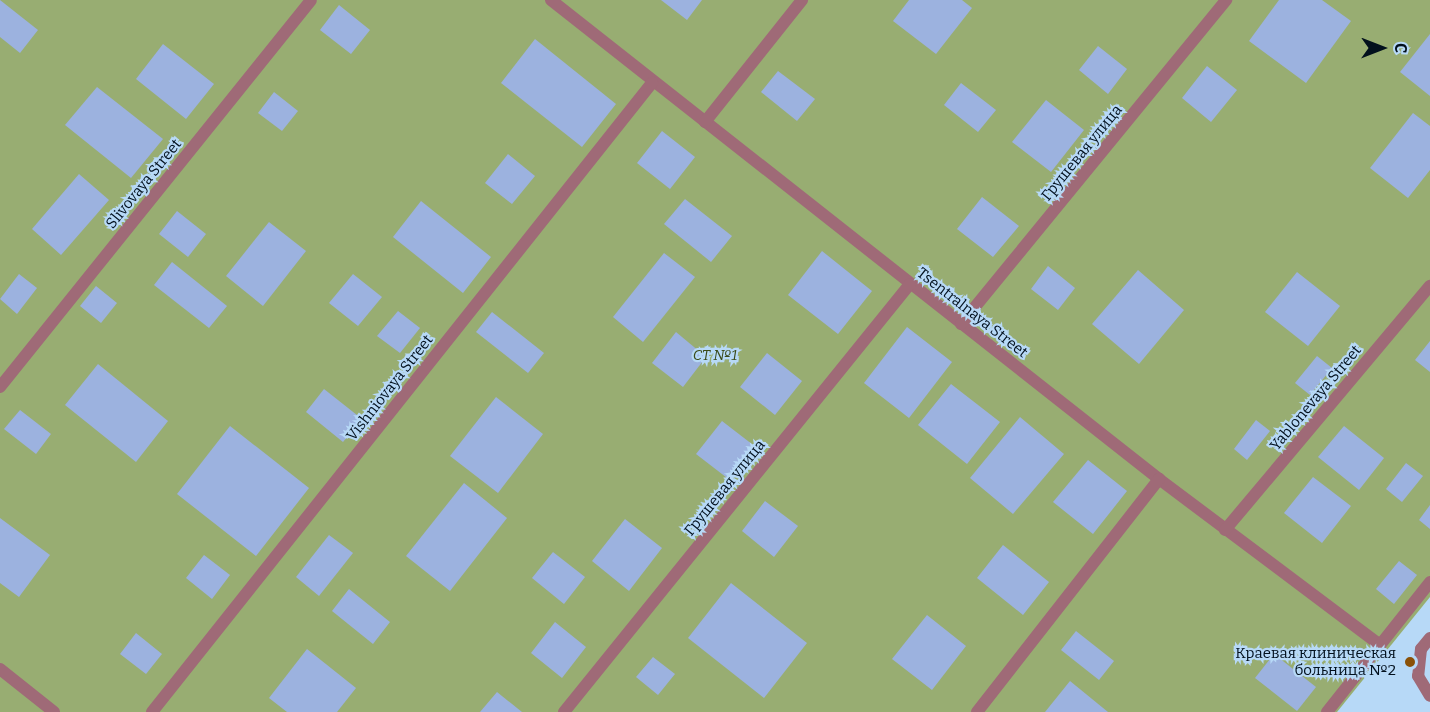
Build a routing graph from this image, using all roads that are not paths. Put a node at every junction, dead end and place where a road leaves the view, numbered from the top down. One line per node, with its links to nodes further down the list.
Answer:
1 (311, 0): 10 (street, Slivovaya Street)
2 (551, 0): 5 (street, Tsentralnaya Street)
3 (802, 0): 6 (street)
4 (1226, 0): 9 (street, Грушевая улица)
5 (652, 83): 6 (street, Tsentralnaya Street); 19 (street, Vishniovaya Street)
6 (705, 122): 7 (street, Tsentralnaya Street)
7 (910, 284): 9 (street, Tsentralnaya Street); 20 (street, Грушевая улица)
8 (1430, 286): 12 (street, Yablonevaya Street)
9 (961, 324): 11 (street, Tsentralnaya Street)
10 (0, 387)
11 (1159, 479): 12 (street, Tsentralnaya Street); 21 (street)
12 (1225, 530): 15 (street, Tsentralnaya Street)
13 (1430, 582): 15 (street)
14 (1430, 638): 17 (street)
15 (1379, 644): 22 (street)
16 (0, 669): 18 (street)
17 (1430, 696)
18 (54, 712)
19 (152, 712)
20 (564, 712)
21 (977, 712)
22 (1327, 712)

